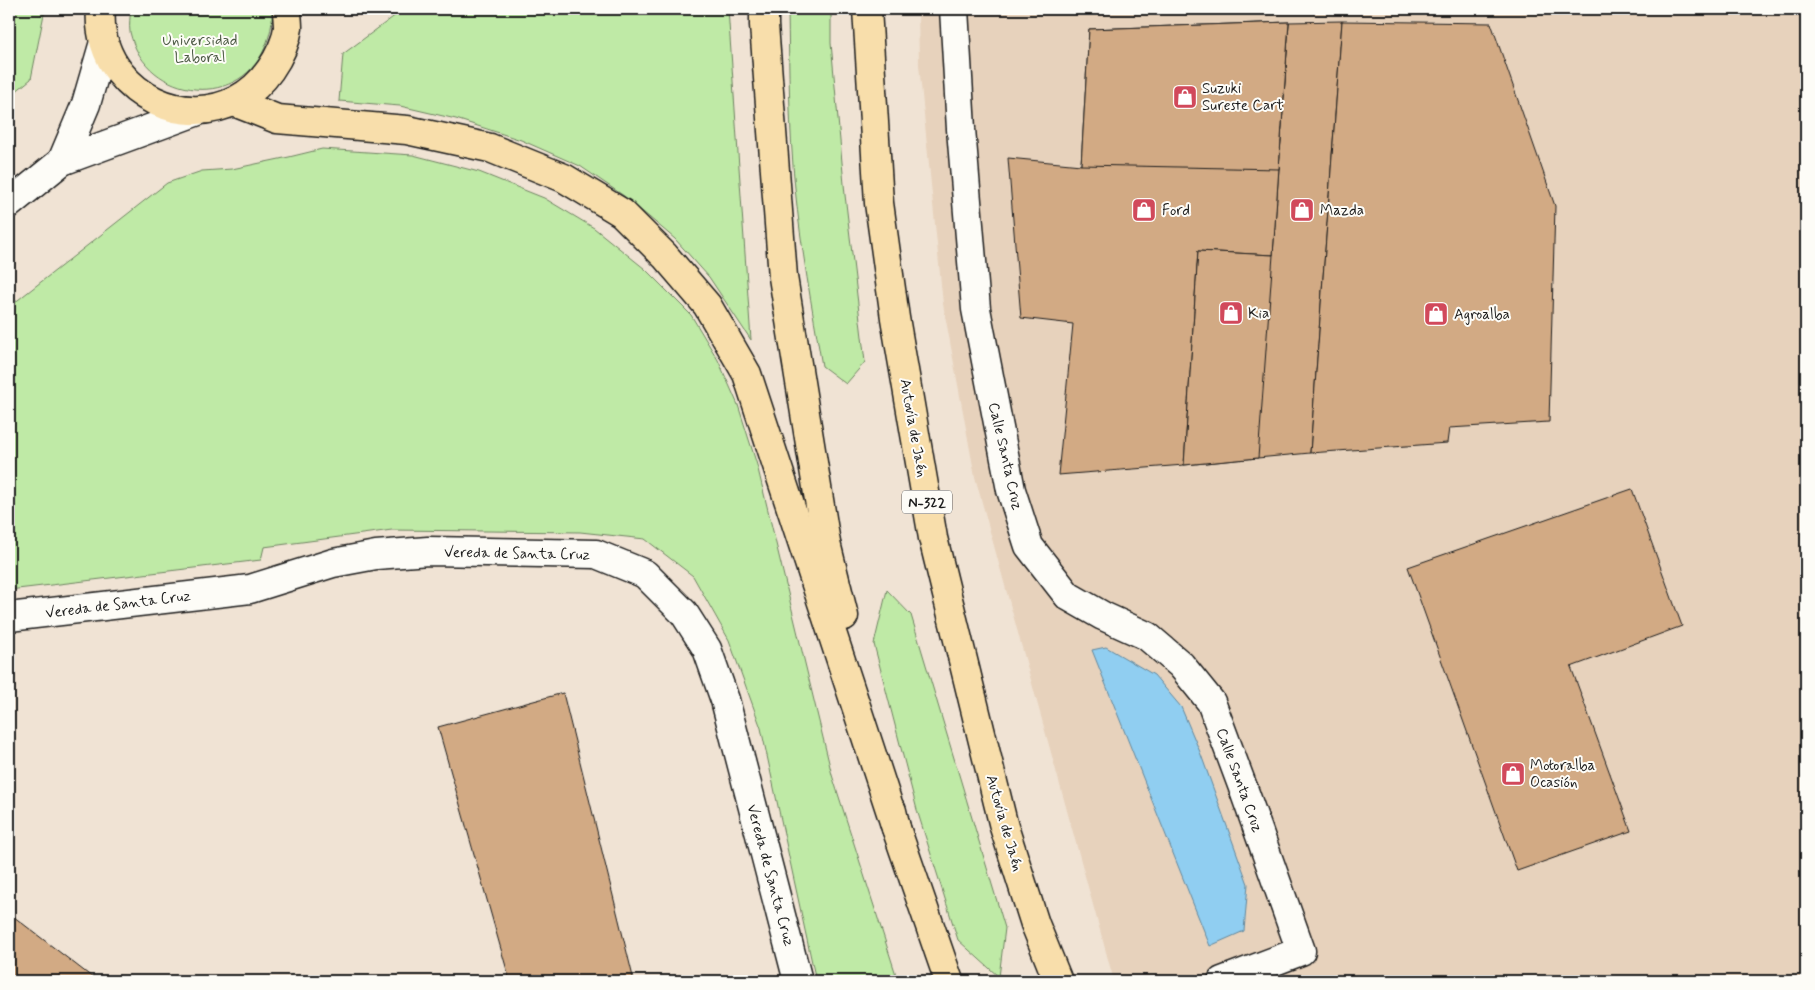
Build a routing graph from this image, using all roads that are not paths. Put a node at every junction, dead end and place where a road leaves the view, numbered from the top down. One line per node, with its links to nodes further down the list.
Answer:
1 (101, 9): 6 (main road)
2 (287, 9): 7 (main road)
3 (764, 9): 12 (main road)
4 (867, 9): 15 (main road, Autovía de Jaén / N-322)
5 (954, 9): 16 (street, Calle Santa Cruz)
6 (104, 42): 8 (main road); 9 (street)
7 (234, 102): 8 (main road); 12 (main road)
8 (198, 111): 9 (street)
9 (62, 161): 10 (street)
10 (9, 204)
11 (9, 617): 13 (street, Vereda de Santa Cruz)
12 (896, 828): 14 (main road)
13 (798, 981)
14 (950, 981)
15 (1058, 981)
16 (1222, 981)

